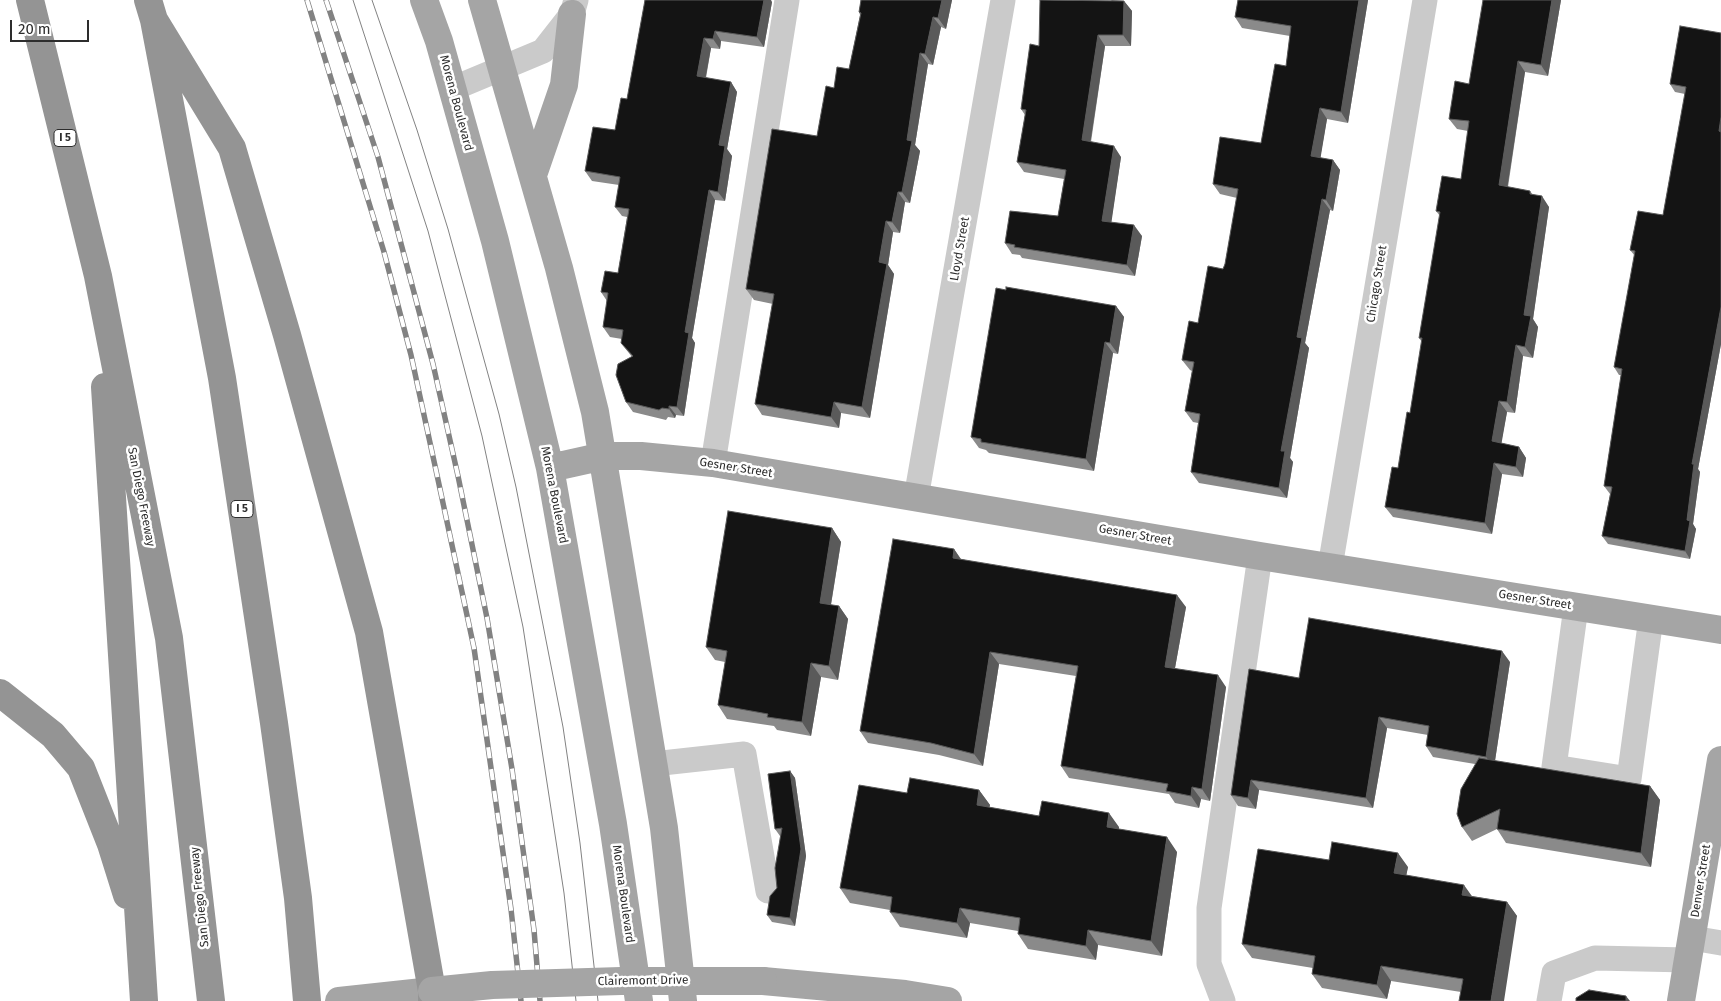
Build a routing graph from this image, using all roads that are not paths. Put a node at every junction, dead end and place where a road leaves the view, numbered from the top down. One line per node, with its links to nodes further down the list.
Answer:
1 (30, 0): 12 (highway, San Diego Freeway / I 5)
2 (424, 0): 10 (main road, Morena Boulevard)
3 (482, 0): 9 (main road)
4 (787, 0): 14 (street)
5 (1003, 0): 16 (street, Lloyd Street)
6 (1425, 0): 18 (street, Chicago Street)
7 (574, 7): 9 (street); 11 (main road)
8 (151, 10): 29 (highway); 32 (highway, I 5)
9 (501, 70): 10 (street); 11 (main road)
10 (452, 89): 15 (main road, Morena Boulevard)
11 (533, 175): 13 (main road)
12 (98, 276): 26 (highway); 31 (highway, San Diego Freeway / I 5)
13 (604, 456): 14 (main road, Gesner Street); 15 (main road, Gesner Street); 24 (main road)
14 (713, 463): 16 (main road, Gesner Street)
15 (550, 468): 34 (main road, Morena Boulevard)
16 (916, 498): 17 (main road, Gesner Street)
17 (1260, 556): 18 (main road, Gesner Street); 37 (street)
18 (1330, 567): 19 (main road, Gesner Street)
19 (1576, 607): 20 (main road, Gesner Street); 20 (street)
20 (1651, 618): 21 (main road, Gesner Street)
21 (1721, 630)
22 (0, 693): 26 (highway)
23 (1721, 760): 28 (main road, Denver Street)
24 (653, 764): 25 (street); 35 (main road)
25 (768, 891)
26 (139, 932): 30 (highway)
27 (1721, 943): 28 (street)
28 (1690, 949): 38 (street); 39 (main road, Denver Street)
29 (432, 996): 33 (main road, Clairemont Drive); 36 (main road, Clairemont Drive, bridge)
30 (144, 1001)
31 (211, 1001)
32 (307, 1001)
33 (339, 1001)
34 (639, 1001)
35 (682, 1001)
36 (948, 1001)
37 (1223, 1001)
38 (1549, 1001)
39 (1681, 1001)

